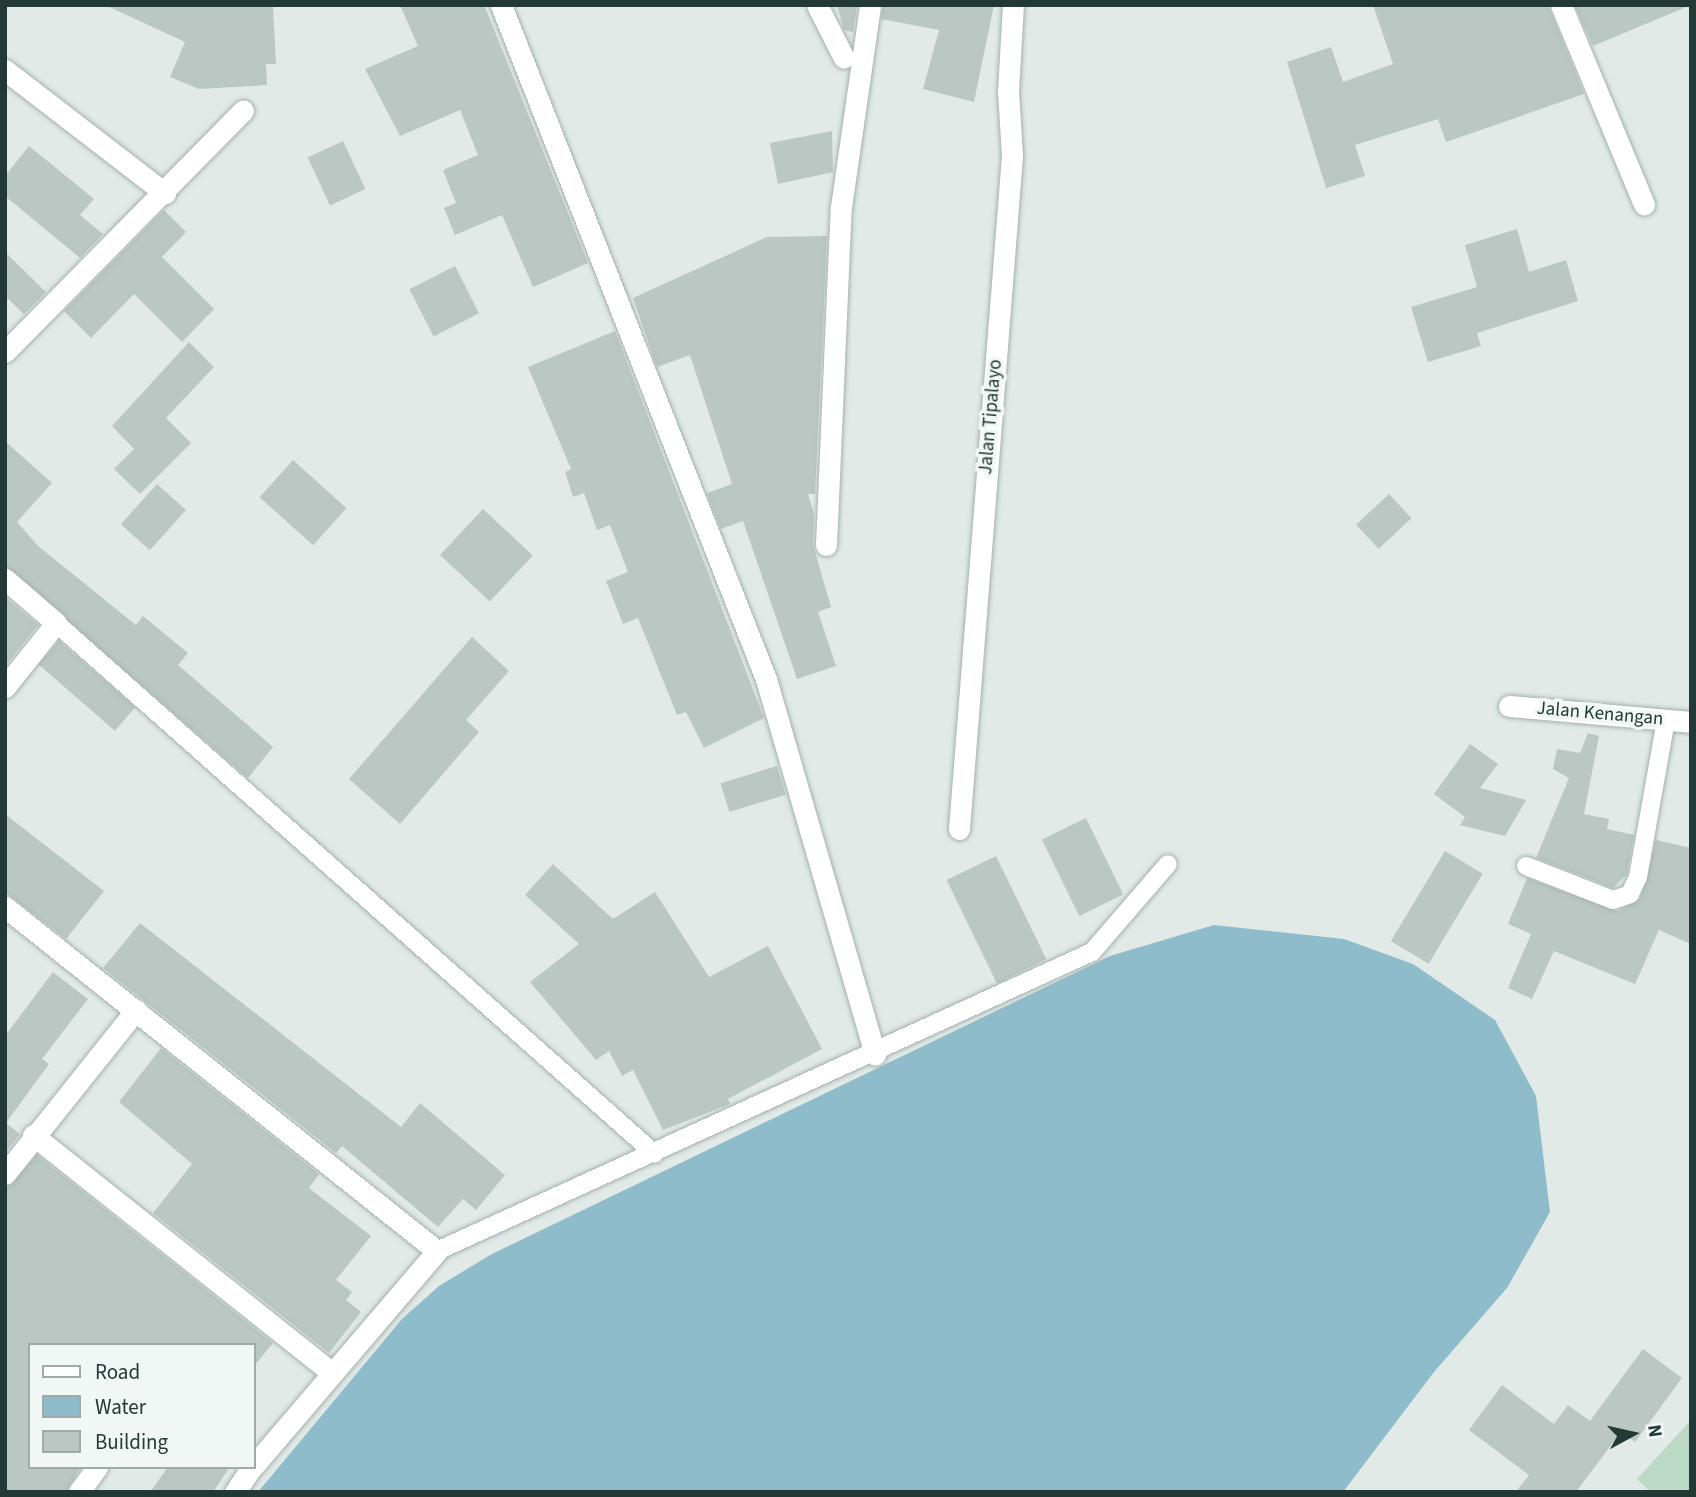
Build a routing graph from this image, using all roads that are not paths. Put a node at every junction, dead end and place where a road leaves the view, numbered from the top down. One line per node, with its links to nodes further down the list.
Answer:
1 (501, 5): 24 (street)
2 (817, 5): 6 (street)
3 (870, 5): 12 (street)
4 (1013, 5): 19 (street, Jalan Tipalayo)
5 (1561, 5): 10 (street)
6 (844, 58)
7 (5, 70): 9 (street)
8 (243, 111): 9 (street)
9 (165, 193): 11 (street)
10 (1644, 204)
11 (5, 352)
12 (826, 545)
13 (5, 579): 14 (street)
14 (56, 623): 15 (street); 26 (lane)
15 (5, 687)
16 (1509, 706): 17 (street, Jalan Kenangan)
17 (1666, 720): 18 (street, Jalan Kenangan); 21 (lane)
18 (1691, 722)
19 (959, 829)
20 (1168, 864): 24 (lane)
21 (1526, 866)
22 (5, 907): 23 (street)
23 (136, 1010): 25 (street); 28 (street)
24 (875, 1055): 26 (lane)
25 (33, 1135): 27 (street); 29 (street)
26 (655, 1154): 28 (lane)
27 (5, 1174)
28 (437, 1251): 29 (street)
29 (330, 1371): 30 (street)
30 (256, 1462)
31 (96, 1469): 33 (street)
32 (251, 1469): 34 (street)
33 (79, 1492)
34 (235, 1492)

